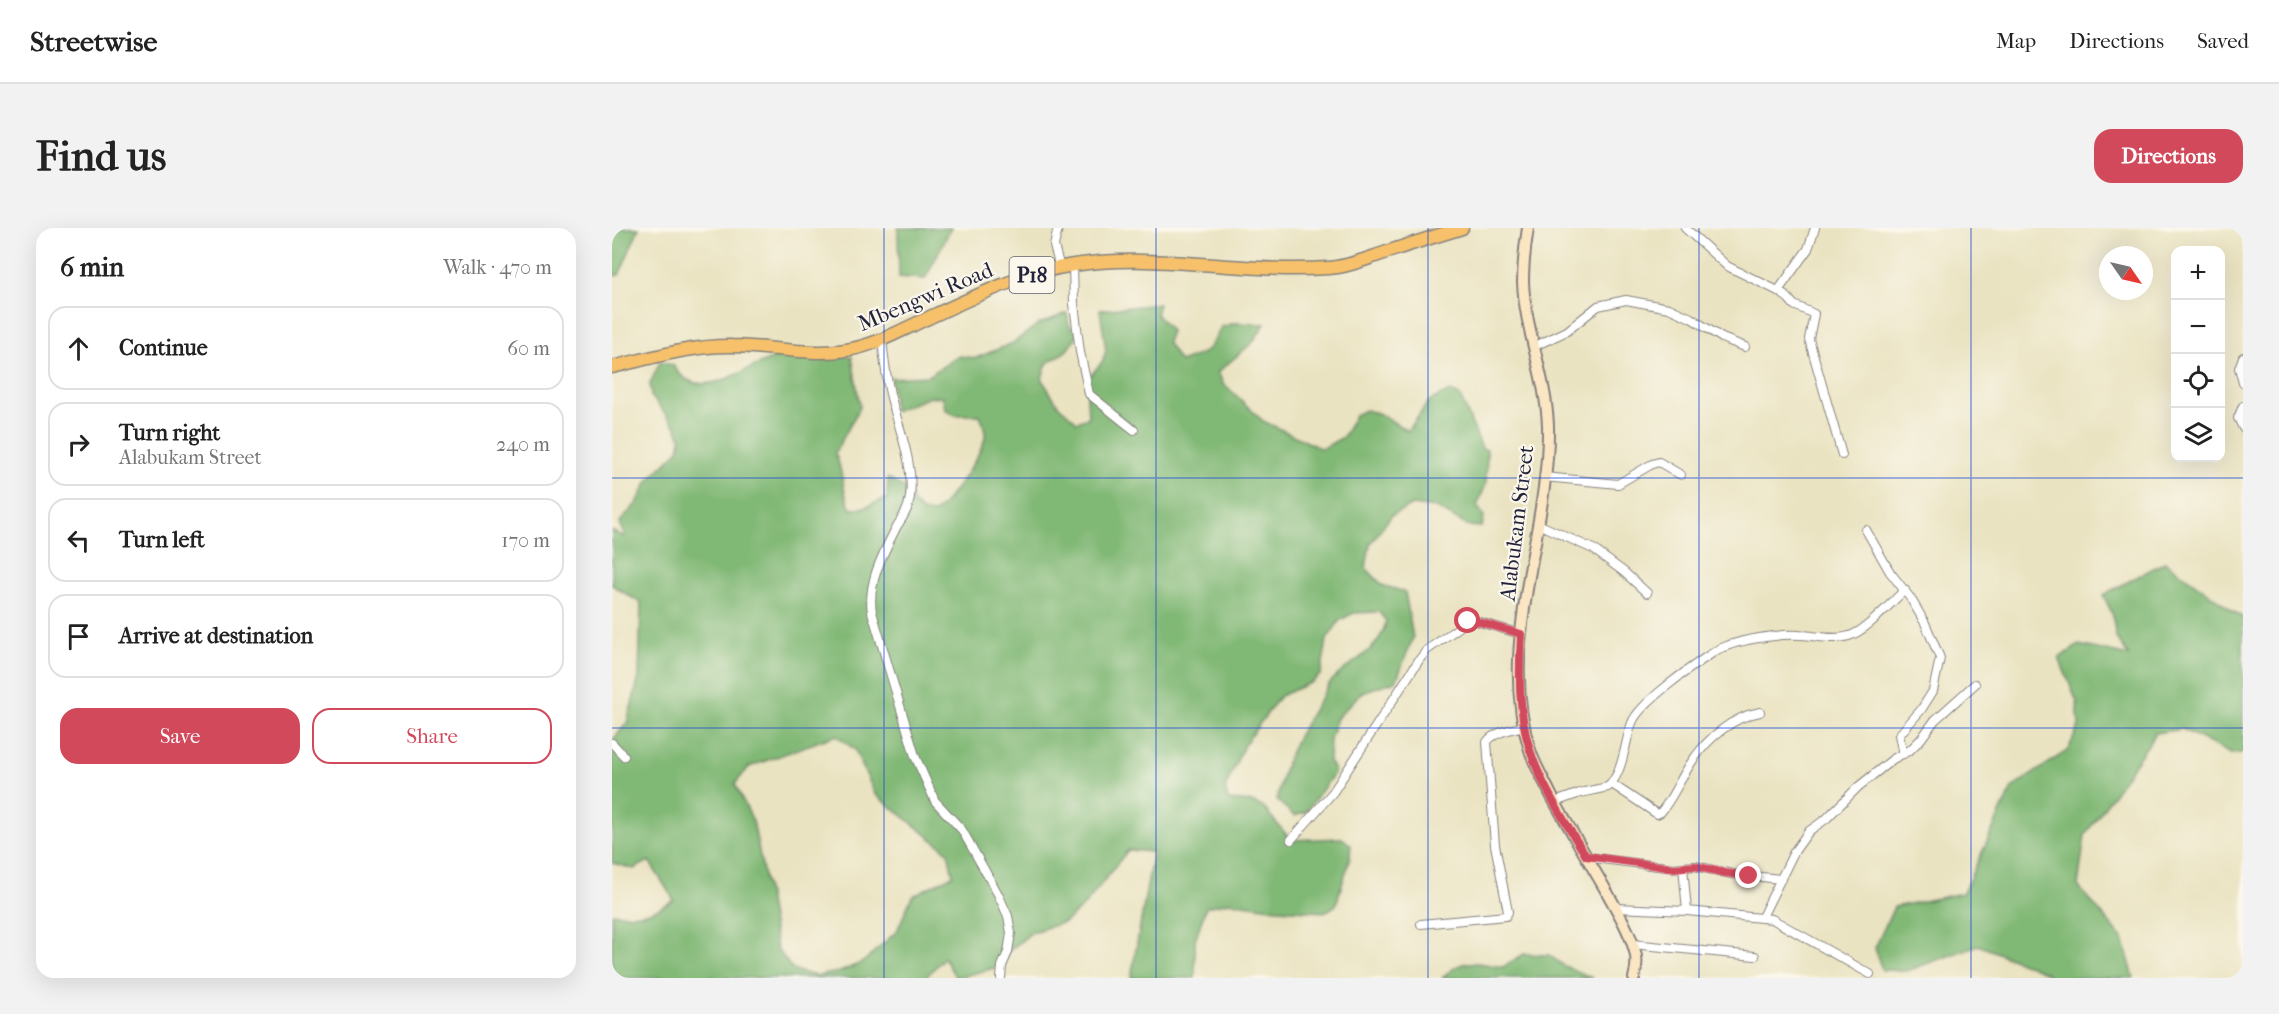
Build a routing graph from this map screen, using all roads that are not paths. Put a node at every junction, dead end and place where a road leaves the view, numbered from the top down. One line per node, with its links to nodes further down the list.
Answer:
1 (1058, 228): 7 (street)
2 (1462, 228): 6 (main road, Mbengwi Road / P18)
3 (1528, 228): 10 (street, Alabukam Street)
4 (1685, 228): 8 (street)
5 (1815, 228): 8 (street)
6 (1072, 265): 7 (main road, Mbengwi Road / P18); 17 (street)
7 (1060, 268): 9 (main road, Mbengwi Road / P18)
8 (1778, 291): 18 (street)
9 (882, 340): 13 (main road, Mbengwi Road / P18); 45 (street)
10 (1534, 346): 11 (street); 20 (street, Alabukam Street)
11 (1745, 347)
12 (2243, 357): 14 (street)
13 (612, 367)
14 (2243, 382)
15 (2243, 406): 16 (street)
16 (2243, 428)
17 (1134, 430)
18 (1842, 455)
19 (1681, 475): 20 (street)
20 (1544, 477): 21 (street, Alabukam Street)
21 (1538, 524): 24 (street); 25 (street, Alabukam Street)
22 (1866, 530): 23 (street)
23 (1905, 590): 30 (street); 32 (street)
24 (1647, 593)
25 (1521, 634): 28 (street, Alabukam Street); 34 (street)
26 (1975, 684): 30 (street)
27 (1760, 712): 32 (street)
28 (1524, 726): 33 (street, Alabukam Street); 41 (street)
29 (612, 743): 31 (street)
30 (1903, 754): 37 (street)
31 (624, 756)
32 (1612, 784): 33 (street)
33 (1555, 802): 35 (street, Alabukam Street)
34 (1291, 840)
35 (1586, 856): 36 (street); 38 (street, Alabukam Street)
36 (1683, 867): 37 (street); 39 (street)
37 (1781, 879): 40 (street)
38 (1616, 908): 39 (street); 42 (street, Alabukam Street)
39 (1687, 911): 40 (street)
40 (1762, 917): 44 (street)
41 (1421, 924)
42 (1632, 944): 43 (street); 46 (street, Alabukam Street)
43 (1755, 956)
44 (1870, 974)
45 (1001, 978)
46 (1634, 978)

